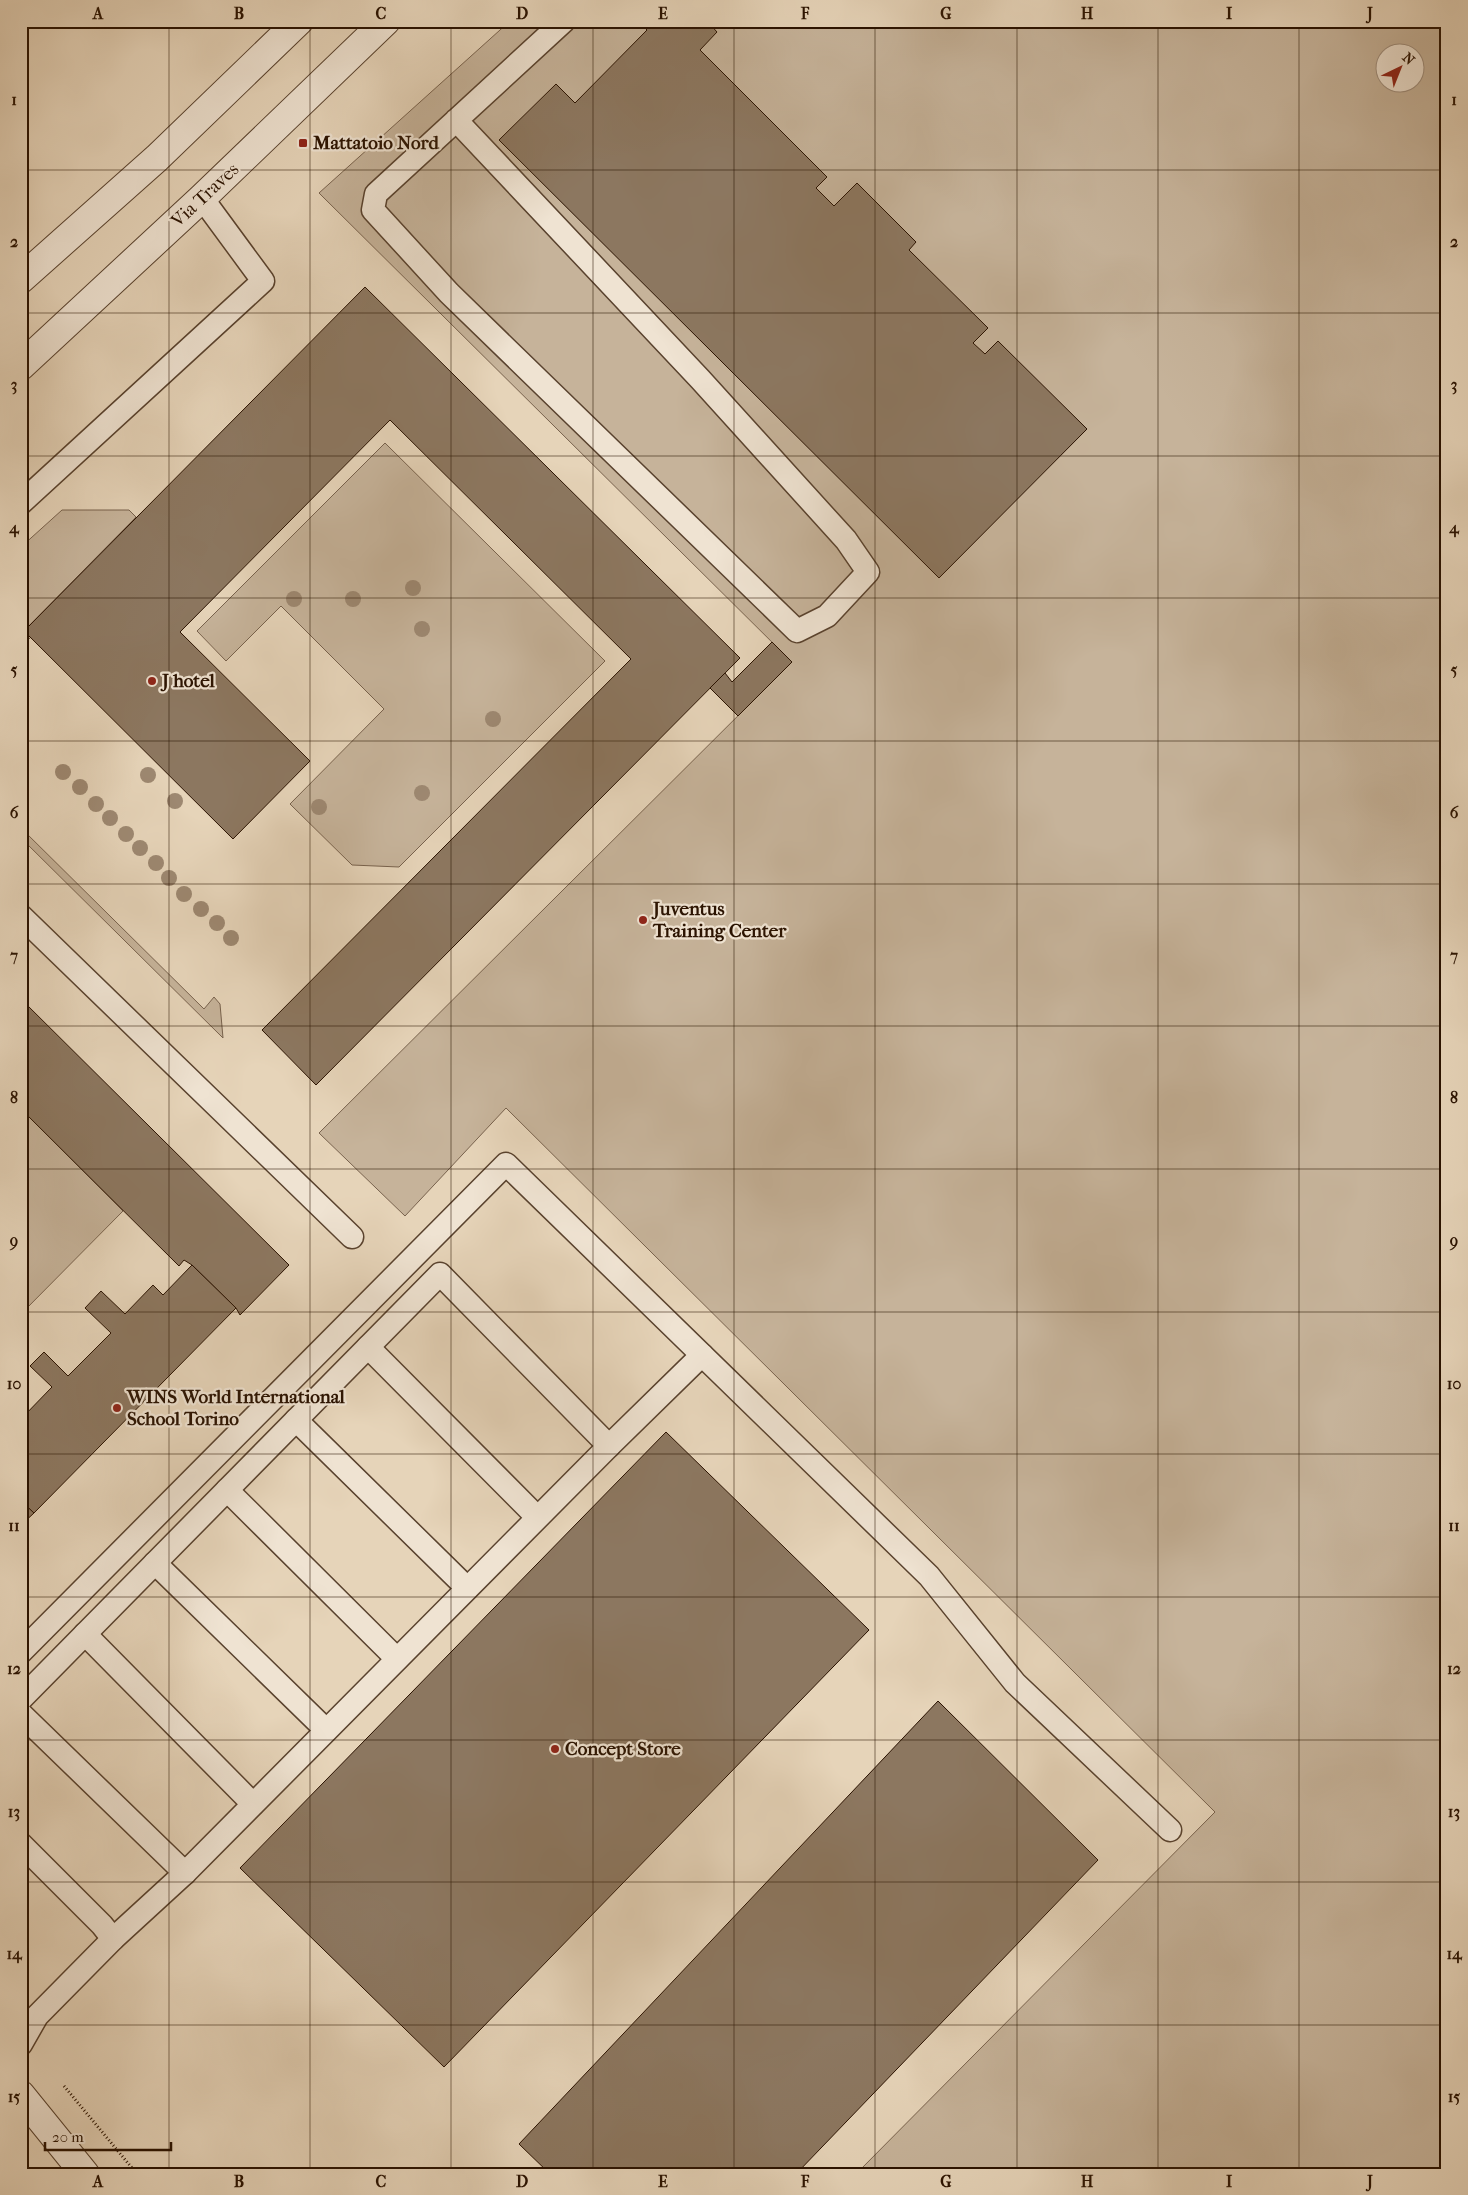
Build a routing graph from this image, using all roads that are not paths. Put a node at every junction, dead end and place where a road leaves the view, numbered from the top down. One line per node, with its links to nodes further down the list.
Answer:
1 (299, 21): 6 (street)
2 (386, 21): 5 (street, Via Traves)
3 (564, 21): 4 (lane)
4 (456, 120): 4 (lane)
5 (202, 198): 7 (street, Via Traves); 8 (lane)
6 (21, 280)
7 (21, 366)
8 (21, 503)
9 (21, 916): 10 (lane)
10 (352, 1237)
11 (368, 1347): 13 (lane); 14 (lane); 16 (lane)
12 (702, 1355): 14 (lane); 20 (lane); 26 (lane)
13 (296, 1420): 15 (lane); 18 (lane)
14 (609, 1446): 16 (lane)
15 (227, 1490): 17 (lane); 21 (lane)
16 (538, 1517): 18 (lane)
17 (155, 1563): 19 (lane); 24 (lane)
18 (467, 1588): 21 (lane)
19 (85, 1634): 22 (lane); 25 (lane)
20 (21, 1652)
21 (397, 1659): 24 (lane)
22 (21, 1699)
23 (21, 1714): 28 (lane)
24 (326, 1730): 25 (lane)
25 (253, 1804): 28 (lane)
26 (1170, 1830)
27 (21, 1844): 29 (lane)
28 (185, 1873): 29 (lane)
29 (113, 1940): 30 (lane)
30 (21, 2044)
31 (21, 2095): 32 (street)
32 (85, 2174)

